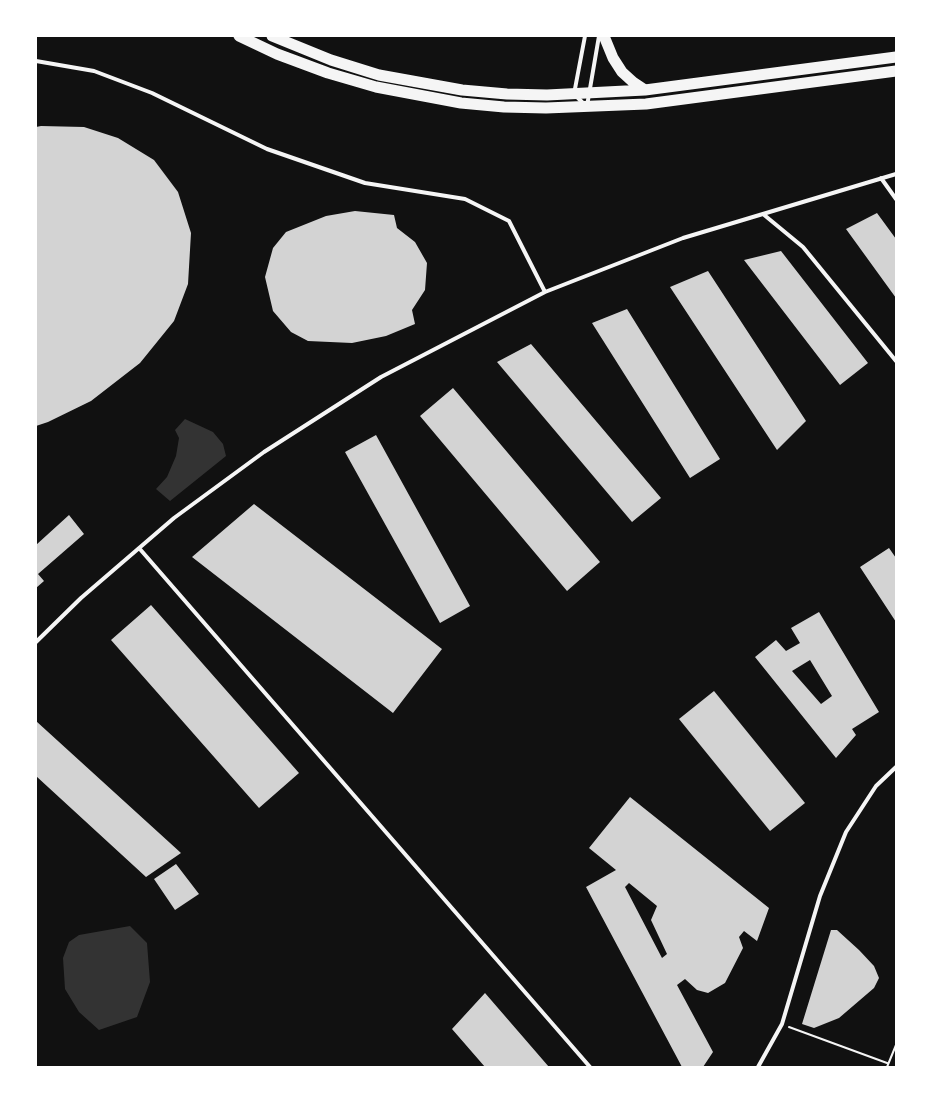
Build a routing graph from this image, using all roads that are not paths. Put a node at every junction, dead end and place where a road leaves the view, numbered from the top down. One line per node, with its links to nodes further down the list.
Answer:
1 (239, 36): 12 (highway)
2 (272, 36): 11 (highway)
3 (585, 36): 11 (street)
4 (599, 36): 10 (street)
5 (604, 36): 9 (highway)
6 (896, 56): 9 (highway)
7 (36, 61): 17 (street)
8 (896, 71): 12 (highway)
9 (645, 90): 10 (highway)
10 (589, 93): 11 (highway); 12 (street)
11 (574, 94): 12 (street)
12 (587, 106)
13 (896, 174): 14 (street)
14 (881, 178): 15 (street); 16 (street)
15 (896, 198)
16 (763, 214): 17 (street); 18 (street)
17 (545, 292): 19 (street)
18 (896, 361)
19 (139, 548): 20 (street); 22 (street)
20 (36, 642)
21 (896, 767): 23 (street)
22 (590, 1067)
23 (758, 1067)

